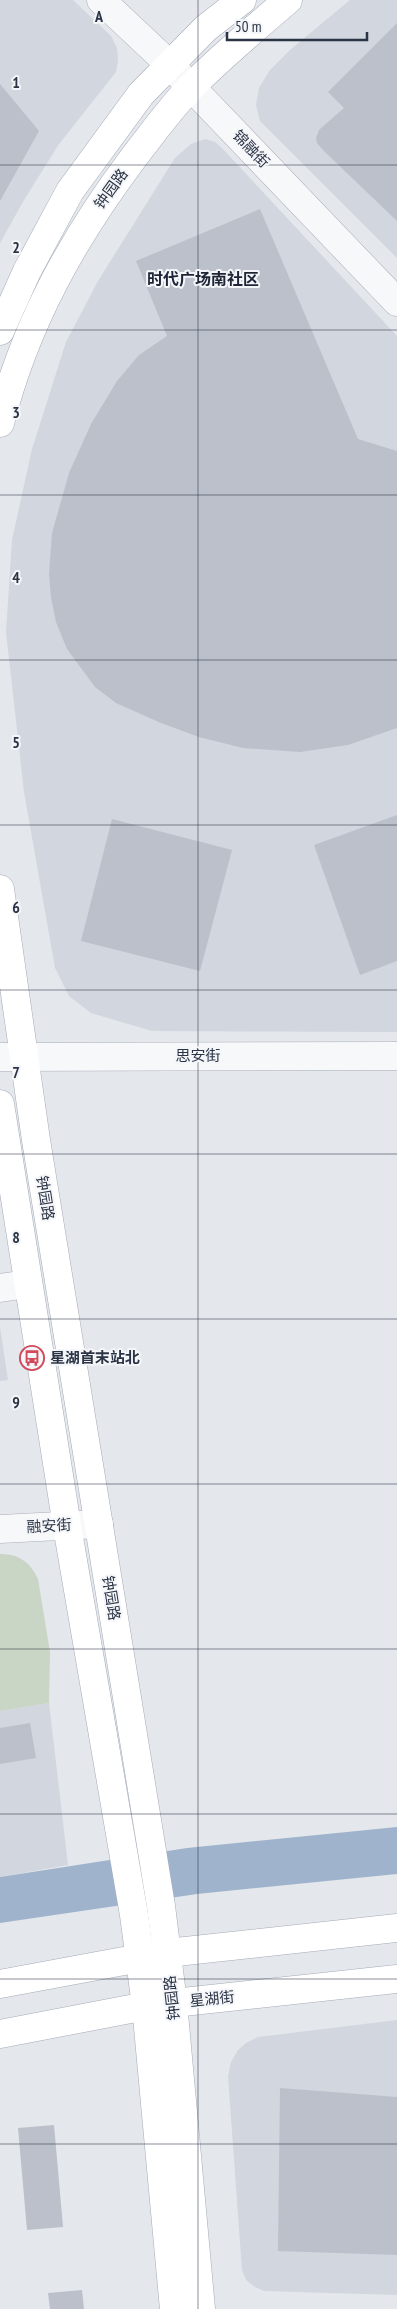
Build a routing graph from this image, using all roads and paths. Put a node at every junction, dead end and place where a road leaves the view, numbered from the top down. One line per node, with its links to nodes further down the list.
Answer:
1 (101, 0): 4 (street, 锦融街)
2 (242, 0): 4 (main road)
3 (288, 0): 5 (main road, 钟园路)
4 (169, 64): 5 (street, 锦融街); 7 (main road)
5 (191, 87): 6 (street, 锦融街); 8 (main road, 钟园路)
6 (397, 302)
7 (0, 331)
8 (0, 423)
9 (0, 889): 10 (main road, 钟园路)
10 (12, 1056): 11 (street, 思安街); 15 (main road, 钟园路)
11 (397, 1056)
12 (0, 1104): 13 (main road, 钟园路)
13 (28, 1284): 14 (street); 16 (main road, 钟园路)
14 (0, 1288)
15 (99, 1524): 16 (street, 融安街); 19 (main road, 钟园路)
16 (67, 1526): 17 (street, 融安街); 20 (main road, 钟园路)
17 (0, 1529)
18 (397, 1928): 19 (main road)
19 (167, 1953): 20 (main road); 23 (main road, 钟园路)
20 (138, 1957): 22 (main road); 24 (main road, 钟园路)
21 (397, 1979): 23 (main road, 星湖街)
22 (0, 1984)
23 (173, 2003): 24 (main road, 星湖街); 27 (main road, 钟园路)
24 (146, 2006): 25 (main road, 星湖街); 26 (main road, 钟园路)
25 (0, 2034)
26 (174, 2309)
27 (202, 2309)

